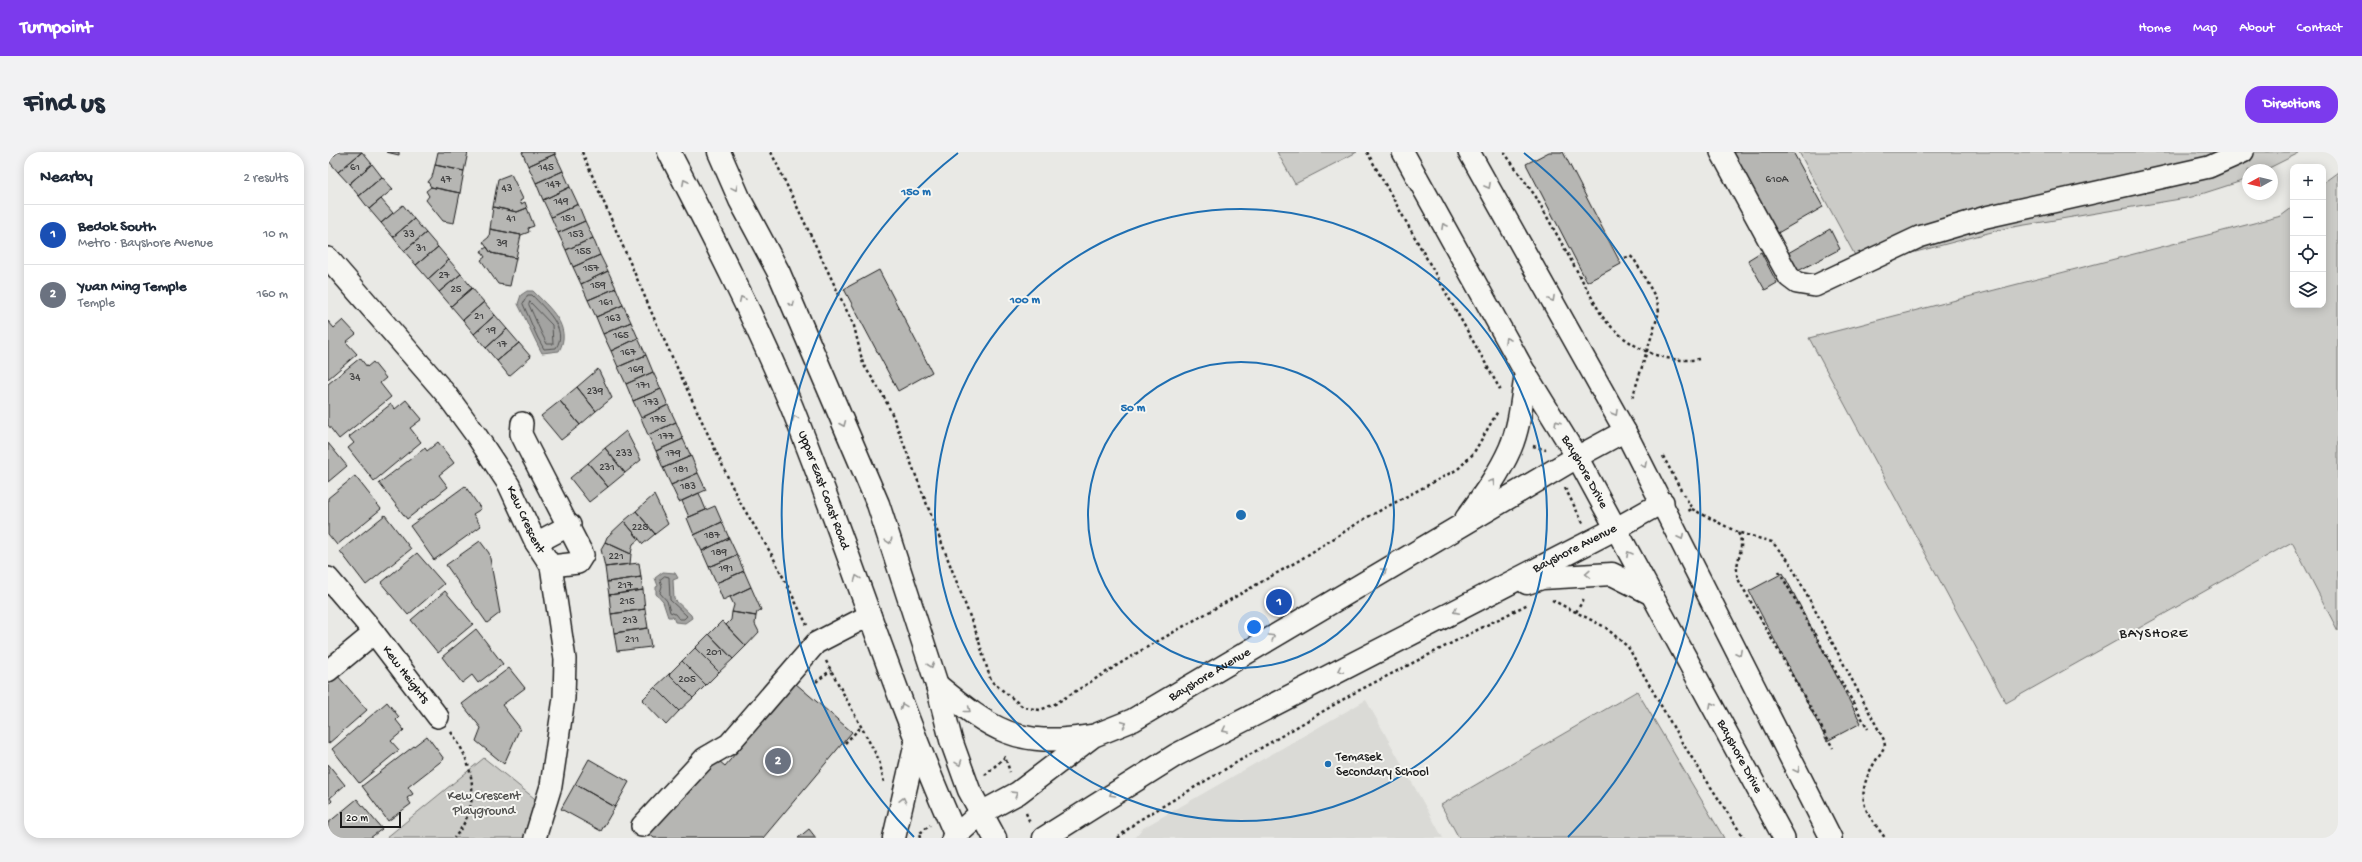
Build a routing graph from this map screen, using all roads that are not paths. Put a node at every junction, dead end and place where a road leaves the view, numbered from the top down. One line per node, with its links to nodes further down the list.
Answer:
1 (669, 152): 21 (main road, Upper East Coast Road, one-way to 1)
2 (719, 152): 24 (main road, one-way to 24)
3 (1403, 152): 8 (street, Bayshore Drive, one-way to 3)
4 (1469, 152): 10 (street, one-way to 10)
5 (1721, 152): 6 (street)
6 (2243, 152)
7 (328, 258): 16 (street, Kew Crescent)
8 (1526, 374): 11 (street, Bayshore Drive, one-way to 8); 14 (main road, Bayshore Avenue, one-way to 8)
9 (522, 423): 13 (street)
10 (1625, 431): 11 (street, Bayshore Avenue); 12 (street, one-way to 12)
11 (1572, 448): 14 (main road, Bayshore Avenue); 15 (street, Bayshore Drive)
12 (1668, 511): 15 (street, Bayshore Avenue); 38 (street, one-way to 38)
13 (570, 525): 16 (street); 17 (street)
14 (1462, 525): 26 (main road, Bayshore Avenue, one-way to 14)
15 (1615, 529): 19 (street, Bayshore Drive, one-way to 15); 20 (main road, Bayshore Avenue)
16 (536, 543): 17 (street, Kew Crescent)
17 (551, 566): 32 (street, Kew Crescent)
18 (328, 578): 22 (street, Kew Heights)
19 (1650, 593): 20 (main road, Bayshore Avenue, one-way to 20); 37 (street, Bayshore Drive, one-way to 19)
20 (1487, 595): 28 (main road, Bayshore Avenue, one-way to 28)
21 (870, 615): 27 (main road, Upper East Coast Road, one-way to 21); 30 (street)
22 (374, 633): 23 (street, Kew Heights); 25 (street, Kew Heights)
23 (328, 671)
24 (938, 685): 26 (main road, one-way to 26); 29 (main road, one-way to 29)
25 (438, 717)
26 (1093, 736): 29 (main road, Bayshore Avenue, one-way to 26)
27 (916, 743): 31 (main road, Upper East Coast Road); 33 (main road, one-way to 27)
28 (1088, 809): 35 (main road, Bayshore Avenue); 36 (main road)
29 (981, 813): 31 (main road, Bayshore Avenue); 34 (main road)
30 (642, 826)
31 (955, 837)
32 (535, 838)
33 (894, 838)
34 (995, 838)
35 (1044, 838)
36 (1067, 838)
37 (1784, 838)
38 (1831, 838)

